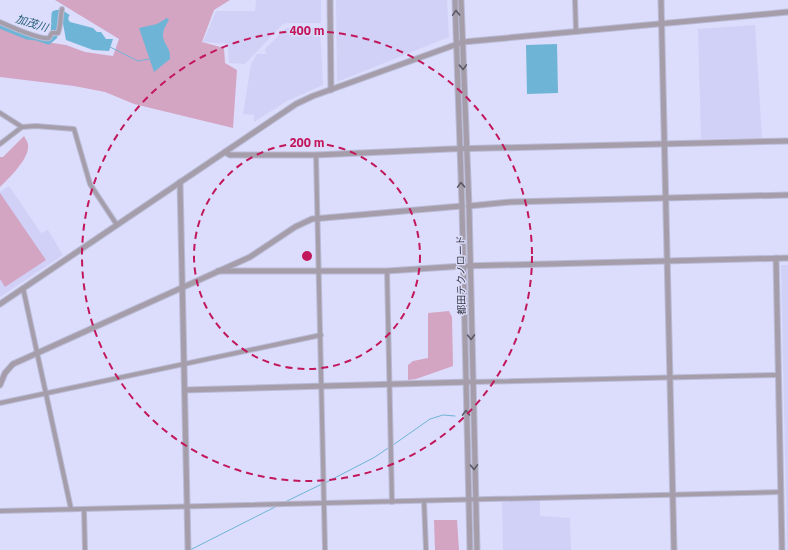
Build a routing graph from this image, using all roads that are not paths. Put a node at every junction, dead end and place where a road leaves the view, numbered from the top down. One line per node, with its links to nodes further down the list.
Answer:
1 (330, 0): 13 (street)
2 (455, 0): 12 (street, 都田テクノロード, one-way to 2)
3 (461, 0): 11 (street, 都田テクノロード)
4 (575, 0): 10 (street)
5 (660, 0): 9 (street)
6 (62, 9): 8 (street)
7 (788, 12): 9 (street)
8 (0, 22)
9 (661, 24): 10 (street); 18 (street)
10 (576, 32): 11 (street)
11 (463, 42): 12 (street); 19 (street, 都田テクノロード, one-way to 19)
12 (457, 44): 13 (street); 19 (street, 都田テクノロード)
13 (331, 90): 20 (street)
14 (0, 113): 15 (street)
15 (22, 127): 17 (street); 28 (street)
16 (788, 141): 18 (street)
17 (0, 144)
18 (664, 144): 19 (street); 24 (street)
19 (463, 149): 21 (street); 25 (street, 都田テクノロード, one-way to 19); 26 (street, 都田テクノロード)
20 (225, 152): 21 (street); 22 (street)
21 (316, 155): 27 (street)
22 (180, 182): 28 (street); 37 (street)
23 (788, 195): 24 (street)
24 (665, 198): 26 (street); 31 (street)
25 (462, 206): 27 (street); 32 (street, 都田テクノロード)
26 (469, 206): 33 (street, 都田テクノロード)
27 (318, 218): 34 (street); 35 (street)
28 (117, 225): 38 (street)
29 (776, 258): 30 (street); 31 (street); 43 (street)
30 (788, 258)
31 (667, 261): 33 (street); 44 (street)
32 (463, 266): 33 (street); 36 (street); 45 (street, 都田テクノロード)
33 (470, 266): 46 (street, 都田テクノロード, one-way to 46)
34 (218, 271): 35 (street); 37 (street)
35 (319, 271): 36 (street); 40 (street)
36 (387, 271): 47 (street)
37 (182, 286): 41 (street); 42 (street)
38 (23, 288): 39 (street); 41 (street)
39 (0, 304)
40 (320, 335): 42 (street); 49 (street)
41 (38, 352): 48 (street); 51 (street)
42 (184, 364): 50 (street); 51 (street)
43 (778, 375): 44 (street); 53 (street)
44 (670, 377): 46 (street); 54 (street)
45 (466, 382): 46 (street); 47 (street); 55 (street, 都田テクノロード, one-way to 45)
46 (472, 382): 56 (street, 都田テクノロード, one-way to 56)
47 (389, 384): 49 (street); 58 (street)
48 (0, 385)
49 (322, 386): 50 (street); 59 (street)
50 (185, 390): 60 (street)
51 (47, 394): 52 (street); 61 (street)
52 (0, 403)
53 (781, 492): 54 (street); 71 (street)
54 (672, 496): 56 (street); 70 (street)
55 (468, 500): 56 (street); 57 (street); 68 (street, 都田テクノロード)
56 (475, 500): 69 (street, 都田テクノロード)
57 (424, 501): 58 (street); 67 (street)
58 (392, 502): 59 (street)
59 (324, 503): 60 (street); 66 (street)
60 (187, 505): 62 (street); 65 (street)
61 (71, 509): 62 (street); 63 (street)
62 (84, 509): 64 (street)
63 (0, 511)
64 (85, 550)
65 (188, 550)
66 (325, 550)
67 (426, 550)
68 (470, 550)
69 (477, 550)
70 (674, 550)
71 (782, 550)

